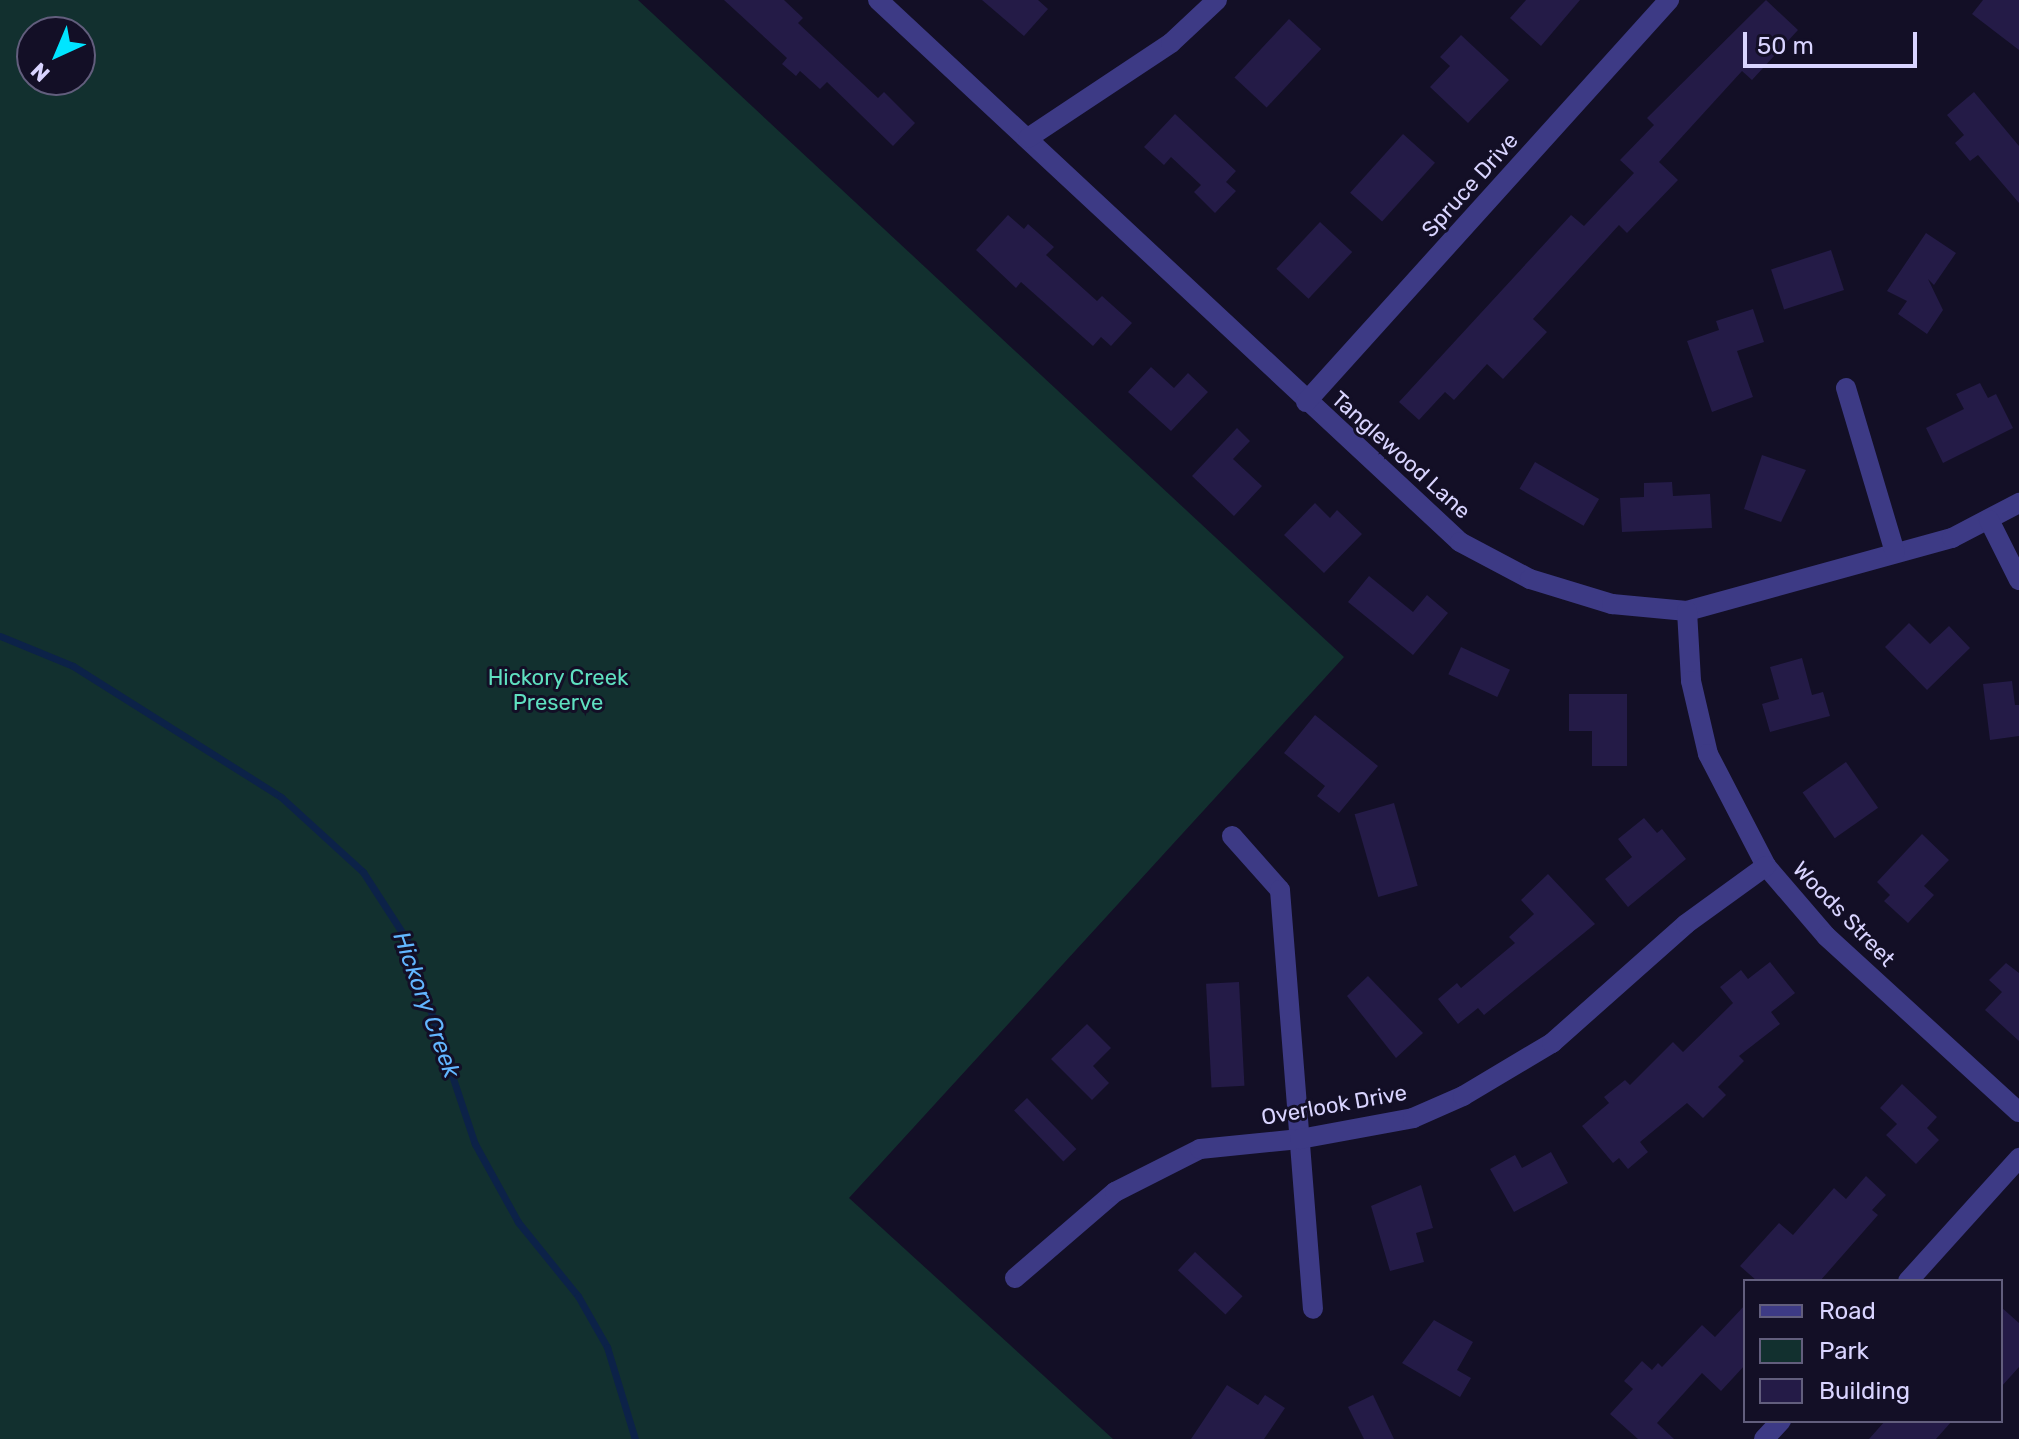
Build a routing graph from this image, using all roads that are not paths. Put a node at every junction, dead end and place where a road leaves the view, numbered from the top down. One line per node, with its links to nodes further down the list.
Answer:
1 (878, 0): 4 (street, Tanglewood Lane)
2 (1217, 0): 4 (street)
3 (1669, 0): 6 (street, Spruce Drive)
4 (1028, 138): 6 (street, Tanglewood Lane)
5 (1846, 388): 9 (street)
6 (1306, 402): 11 (street, Tanglewood Lane)
7 (2019, 503): 8 (street, Tanglewood Lane)
8 (1989, 520): 9 (street, Tanglewood Lane); 10 (street)
9 (1895, 552): 11 (street, Tanglewood Lane)
10 (2019, 580)
11 (1687, 611): 13 (street, Woods Street)
12 (1232, 836): 15 (street)
13 (1766, 866): 14 (street, Woods Street); 15 (street, Overlook Drive)
14 (2019, 1112)
15 (1300, 1139): 17 (street, Overlook Drive); 19 (street)
16 (2019, 1158): 18 (street)
17 (1015, 1278)
18 (1910, 1279)
19 (1313, 1309)
20 (1779, 1423): 21 (street)
21 (1764, 1439)

